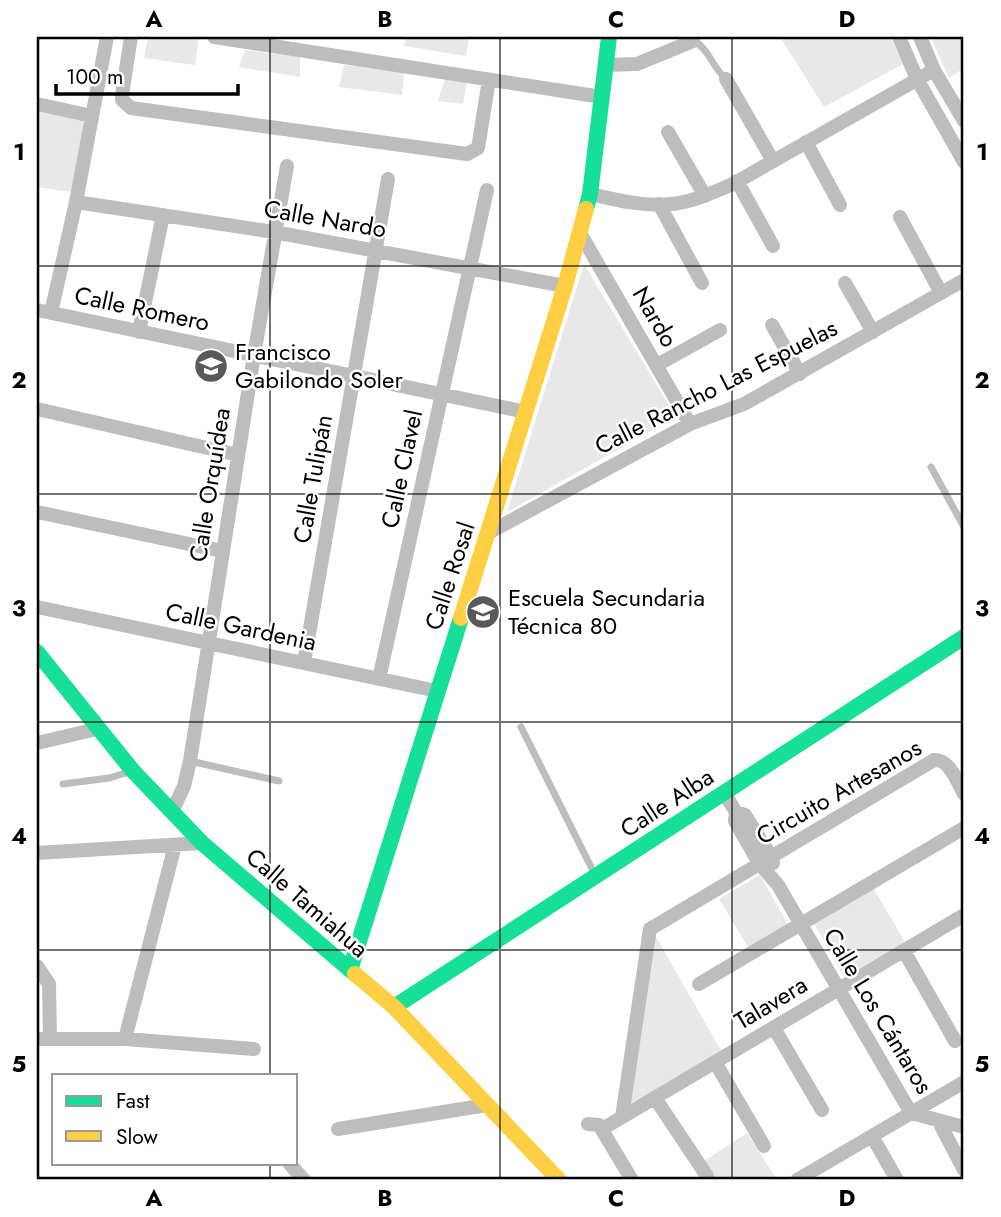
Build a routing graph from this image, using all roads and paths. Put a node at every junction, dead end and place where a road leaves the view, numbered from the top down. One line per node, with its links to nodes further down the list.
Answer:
1 (107, 37): 15 (street)
2 (131, 37): 12 (street)
3 (214, 37): 12 (street)
4 (609, 37): 8 (street, Calle Rosal)
5 (899, 37): 11 (street)
6 (920, 37): 9 (street)
7 (693, 41): 8 (street); 10 (lane)
8 (605, 65): 13 (street, Calle Rosal)
9 (934, 70): 11 (street); 16 (street)
10 (726, 79): 19 (street)
11 (917, 79): 18 (street); 20 (street)
12 (489, 80): 13 (street)
13 (602, 97): 25 (street, Calle Rosal)
14 (37, 104): 15 (street)
15 (92, 116): 27 (street)
16 (964, 121)
17 (668, 132): 26 (street)
18 (806, 142): 19 (street); 29 (street)
19 (773, 161): 23 (street)
20 (964, 162)
21 (286, 166): 32 (street, Calle Orquídea)
22 (388, 179): 35 (street, Calle Tulipán)
23 (737, 181): 26 (street); 34 (street)
24 (487, 190): 36 (street, Calle Clavel)
25 (590, 194): 28 (street); 33 (street, Calle Rosal)
26 (705, 196): 28 (street)
27 (76, 202): 30 (street, Calle Nardo); 42 (street)
28 (659, 204): 38 (street)
29 (840, 205)
30 (163, 215): 32 (street, Calle Nardo); 45 (street)
31 (900, 217): 41 (street)
32 (274, 232): 35 (street, Calle Nardo); 47 (street, Calle Orquídea)
33 (580, 233): 40 (street, Calle Rosal); 48 (street, Nardo)
34 (773, 246)
35 (376, 251): 36 (street, Calle Nardo); 50 (street, Calle Tulipán)
36 (469, 269): 40 (street, Calle Nardo); 51 (street, Calle Clavel)
37 (964, 280): 41 (street, Calle Rancho Las Espuelas)
38 (702, 283)
39 (845, 283): 46 (street)
40 (565, 286): 53 (street, Calle Rosal)
41 (941, 293): 46 (street, Calle Rancho Las Espuelas)
42 (44, 312): 45 (street, Calle Romero)
43 (772, 325): 49 (street)
44 (720, 330): 48 (street)
45 (139, 332): 47 (street, Calle Romero)
46 (873, 332): 49 (street, Calle Rancho Las Espuelas)
47 (254, 355): 50 (street, Calle Romero); 55 (street, Calle Orquídea)
48 (657, 365): 54 (street, Nardo)
49 (800, 374): 54 (street, Calle Rancho Las Espuelas)
50 (354, 376): 51 (street, Calle Romero); 65 (street, Calle Tulipán)
51 (442, 395): 53 (street, Calle Romero); 66 (street, Calle Clavel)
52 (37, 409): 55 (street)
53 (526, 412): 59 (street, Calle Rosal)
54 (690, 424): 59 (street, Calle Rancho Las Espuelas)
55 (238, 455): 60 (street, Calle Orquídea)
56 (930, 467): 58 (lane)
57 (37, 512): 60 (street)
58 (964, 527)
59 (488, 533): 67 (street, Calle Rosal)
60 (222, 551): 63 (street, Calle Orquídea)
61 (37, 607): 63 (street, Calle Gardenia)
62 (964, 637): 75 (street, Calle Alba)
63 (207, 643): 65 (street, Calle Gardenia); 71 (street, Calle Orquídea)
64 (37, 652): 69 (street, Calle Tamiahua)
65 (304, 663): 66 (street, Calle Gardenia)
66 (379, 679): 67 (street, Calle Gardenia)
67 (437, 691): 88 (street, Calle Rosal)
68 (521, 727): 83 (lane)
69 (97, 729): 70 (street); 72 (street, Calle Tamiahua)
70 (37, 743)
71 (190, 761): 73 (lane); 77 (street, Calle Orquídea)
72 (133, 771): 74 (lane); 77 (street, Calle Tamiahua)
73 (279, 781)
74 (63, 784)
75 (724, 793): 82 (street, Calle Los Cántaros); 83 (street, Calle Alba)
76 (964, 794): 82 (street, Circuito Artesanos)
77 (173, 810): 79 (street, Calle Tamiahua)
78 (964, 828): 85 (street)
79 (202, 843): 80 (street); 88 (street, Calle Tamiahua)
80 (175, 845): 81 (street); 94 (street)
81 (37, 853)
82 (765, 859): 85 (street, Calle Los Cántaros); 103 (street, Circuito Artesanos)
83 (596, 876): 91 (street, Calle Alba)
84 (963, 920): 86 (street, Talavera)
85 (800, 924): 89 (street); 90 (street, Calle Los Cántaros)
86 (904, 951): 90 (street, Talavera); 95 (street)
87 (37, 966): 93 (street)
88 (350, 970): 91 (street, Calle Tamiahua)
89 (699, 984)
90 (838, 990): 92 (street, Talavera); 102 (street, Calle Los Cántaros)
91 (394, 1007): 100 (street, Calle Tamiahua)
92 (774, 1028): 97 (street, Talavera); 101 (street)
93 (43, 1038): 94 (street)
94 (125, 1040): 96 (street)
95 (955, 1041)
96 (254, 1049)
97 (715, 1062): 99 (street, Talavera); 108 (street)
98 (964, 1082): 102 (street)
99 (655, 1098): 103 (street, Talavera); 111 (street)
100 (487, 1105): 106 (street); 114 (street, Calle Tamiahua)
101 (822, 1110)
102 (911, 1113): 104 (street, Calle Los Cántaros); 107 (street)
103 (622, 1118): 115 (street, Talavera)
104 (938, 1120): 105 (street, Calle Los Cántaros); 110 (street)
105 (964, 1127)
106 (338, 1129)
107 (872, 1136): 112 (street); 117 (street)
108 (764, 1146)
109 (290, 1164): 113 (street)
110 (964, 1170)
111 (707, 1176)
112 (815, 1176): 116 (street)
113 (304, 1180)
114 (559, 1180)
115 (632, 1180)
116 (797, 1180)
117 (897, 1180)

